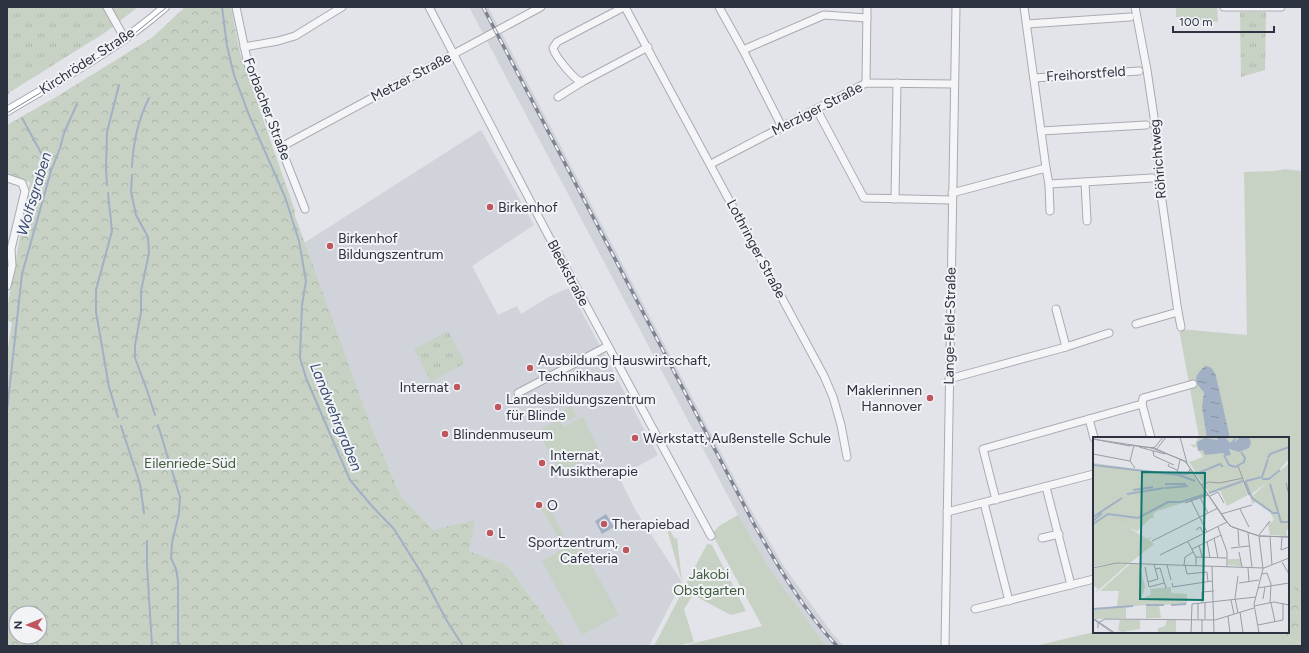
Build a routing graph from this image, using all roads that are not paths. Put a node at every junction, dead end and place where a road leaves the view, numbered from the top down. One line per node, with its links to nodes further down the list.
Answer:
1 (107, 7): 18 (street)
2 (165, 7): 18 (main road, Kirchröder Straße)
3 (236, 7): 19 (street, Forbacher Straße)
4 (342, 7): 19 (street)
5 (429, 7): 22 (street, Bleekstraße)
6 (541, 7): 22 (street, Metzer Straße)
7 (624, 7): 20 (street, Lothringer Straße); 25 (street, Lothringer Straße)
8 (719, 7): 21 (street)
9 (868, 7): 16 (street)
10 (956, 7): 28 (street, Lange-Feld-Straße)
11 (1024, 7): 17 (street, Freihorstfeld)
12 (1135, 7): 49 (street, Röhrichtweg)
13 (1224, 7): 14 (street)
14 (1281, 7)
15 (1130, 17): 17 (street)
16 (867, 18): 21 (street); 26 (street)
17 (1027, 24): 24 (street, Freihorstfeld)
18 (125, 39): 31 (main road, Kirchröder Straße)
19 (244, 47): 35 (street, Forbacher Straße)
20 (648, 47): 25 (street); 36 (street, Lothringer Straße)
21 (743, 50): 33 (street)
22 (453, 54): 35 (street, Metzer Straße); 53 (street, Bleekstraße)
23 (1139, 71): 24 (street, Freihorstfeld)
24 (1034, 78): 34 (street, Freihorstfeld)
25 (582, 82): 29 (street)
26 (866, 83): 27 (street, Merziger Straße); 30 (street, Merziger Straße)
27 (897, 83): 28 (street, Merziger Straße); 43 (street)
28 (954, 84): 42 (street, Lange-Feld-Straße)
29 (558, 97)
30 (817, 110): 33 (street, Merziger Straße); 43 (street)
31 (7, 111)
32 (1146, 125): 34 (street)
33 (782, 126): 36 (street, Merziger Straße)
34 (1041, 131): 37 (street, Freihorstfeld)
35 (281, 147): 44 (street, Forbacher Straße)
36 (711, 164): 62 (street, Lothringer Straße)
37 (1046, 168): 41 (street, Freihorstfeld); 42 (street)
38 (7, 178): 47 (street)
39 (1152, 178): 40 (street)
40 (1085, 182): 41 (street); 46 (street)
41 (1049, 184): 45 (street, Freihorstfeld)
42 (952, 196): 43 (street); 55 (street, Lange-Feld-Straße)
43 (895, 199)
44 (305, 209)
45 (1050, 211)
46 (1087, 222)
47 (7, 286)
48 (1056, 309): 54 (street)
49 (1178, 312): 50 (street); 51 (street, Röhrichtweg)
50 (1136, 324)
51 (1181, 327)
52 (1110, 333): 54 (street)
53 (608, 346): 57 (street); 69 (street, Bleekstraße)
54 (1066, 347): 55 (street)
55 (949, 379): 67 (street, Lange-Feld-Straße)
56 (1193, 384): 58 (street)
57 (518, 393)
58 (1142, 404): 59 (street); 61 (street)
59 (1089, 419): 60 (street); 65 (street)
60 (1094, 437)
61 (1151, 437)
62 (846, 457)
63 (1093, 474): 64 (street)
64 (1046, 487): 65 (street); 68 (street)
65 (996, 500): 66 (street)
66 (984, 503): 67 (street); 73 (street)
67 (947, 512): 75 (street, Lange-Feld-Straße)
68 (1059, 534): 70 (street); 72 (street)
69 (711, 536)
70 (1042, 538)
71 (1093, 579): 72 (street)
72 (1071, 585): 73 (street)
73 (1009, 601): 74 (street)
74 (975, 609)
75 (945, 646)

